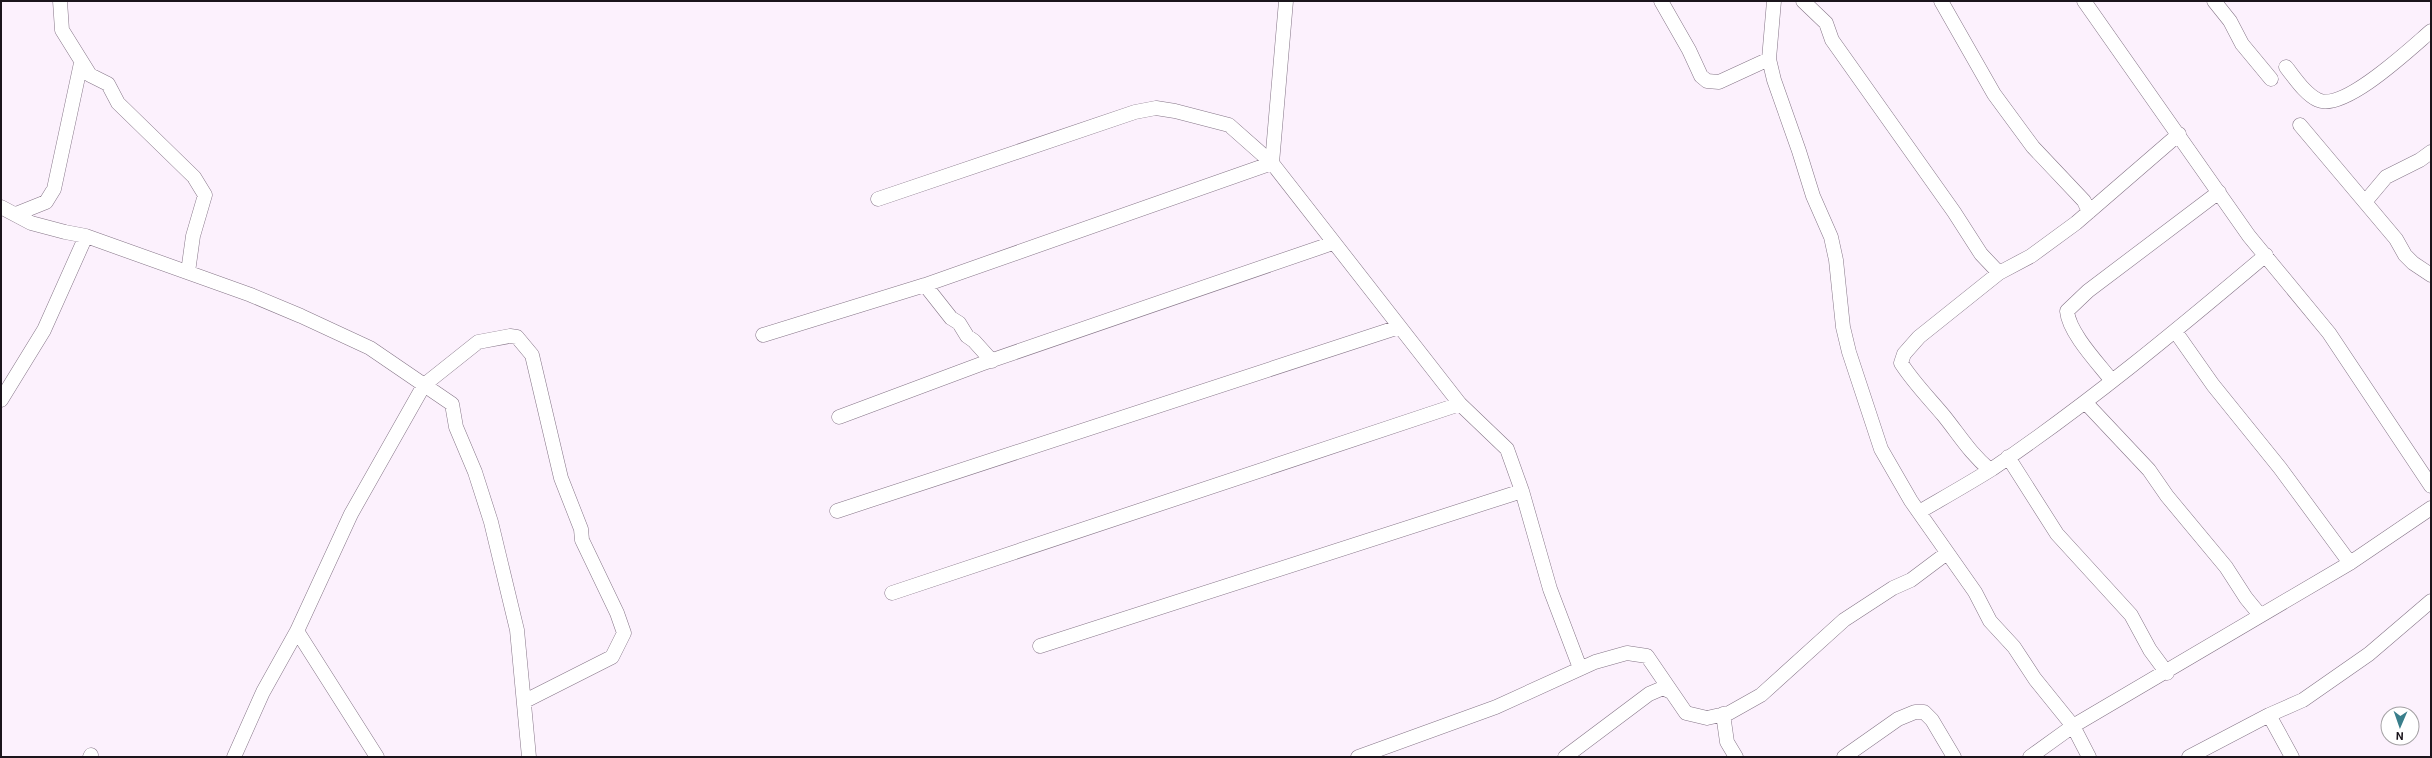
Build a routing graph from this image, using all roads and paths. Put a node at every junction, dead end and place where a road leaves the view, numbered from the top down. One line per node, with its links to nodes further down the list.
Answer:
1 (60, 1): 11 (street)
2 (1286, 1): 17 (street)
3 (1661, 1): 10 (street)
4 (1774, 1): 10 (street)
5 (1803, 1): 28 (street)
6 (1941, 1): 22 (street)
7 (2084, 1): 15 (street)
8 (2214, 1): 13 (street)
9 (2431, 31): 12 (street)
10 (1769, 59): 47 (street)
11 (81, 63): 23 (street); 27 (street)
12 (2286, 67)
13 (2270, 80)
14 (2300, 125): 20 (street)
15 (2179, 134): 18 (street); 22 (street)
16 (2431, 152): 20 (street)
17 (1272, 163): 19 (street); 25 (street); 30 (street)
18 (2219, 192): 26 (street); 35 (street)
19 (878, 199)
20 (2365, 202): 29 (street)
21 (1, 207): 23 (street)
22 (2089, 212): 28 (street)
23 (16, 214): 24 (street)
24 (86, 236): 27 (street); 37 (street)
25 (1333, 243): 31 (street); 34 (street)
26 (2266, 255): 32 (street); 43 (street)
27 (188, 272): 36 (street)
28 (1999, 274): 42 (street)
29 (2431, 276)
30 (925, 286): 33 (street); 34 (street)
31 (1399, 327): 39 (street); 46 (street)
32 (2175, 331): 35 (street); 49 (street)
33 (763, 336)
34 (992, 361): 40 (street)
35 (2112, 381): 38 (street)
36 (424, 385): 53 (street); 58 (street); 58 (street)
37 (1, 400)
38 (2085, 402): 41 (street); 52 (street)
39 (1460, 404): 44 (street); 50 (street)
40 (839, 417)
41 (2008, 457): 42 (street); 56 (street)
42 (1990, 470): 47 (street)
43 (2431, 486)
44 (1522, 491): 54 (street); 55 (street)
45 (2431, 508): 49 (street)
46 (837, 511)
47 (1919, 512): 48 (street)
48 (1947, 553): 59 (street); 61 (street)
49 (2350, 563): 52 (street)
50 (892, 593)
51 (2431, 600): 60 (street)
52 (2260, 615): 56 (street)
53 (297, 631): 62 (street); 63 (street)
54 (1040, 646)
55 (1580, 668): 57 (street); 65 (street)
56 (2166, 673): 61 (street)
57 (1671, 692): 59 (street); 66 (street)
58 (525, 701): 64 (street)
59 (1723, 714): 67 (street)
60 (2269, 716): 72 (street); 73 (street)
61 (2073, 726): 70 (street); 71 (street)
62 (234, 757)
63 (377, 757)
64 (529, 757)
65 (1358, 757)
66 (1565, 757)
67 (1736, 757)
68 (1844, 757): 69 (street)
69 (1954, 757)
70 (2030, 757)
71 (2089, 757)
72 (2189, 757)
73 (2292, 757)

